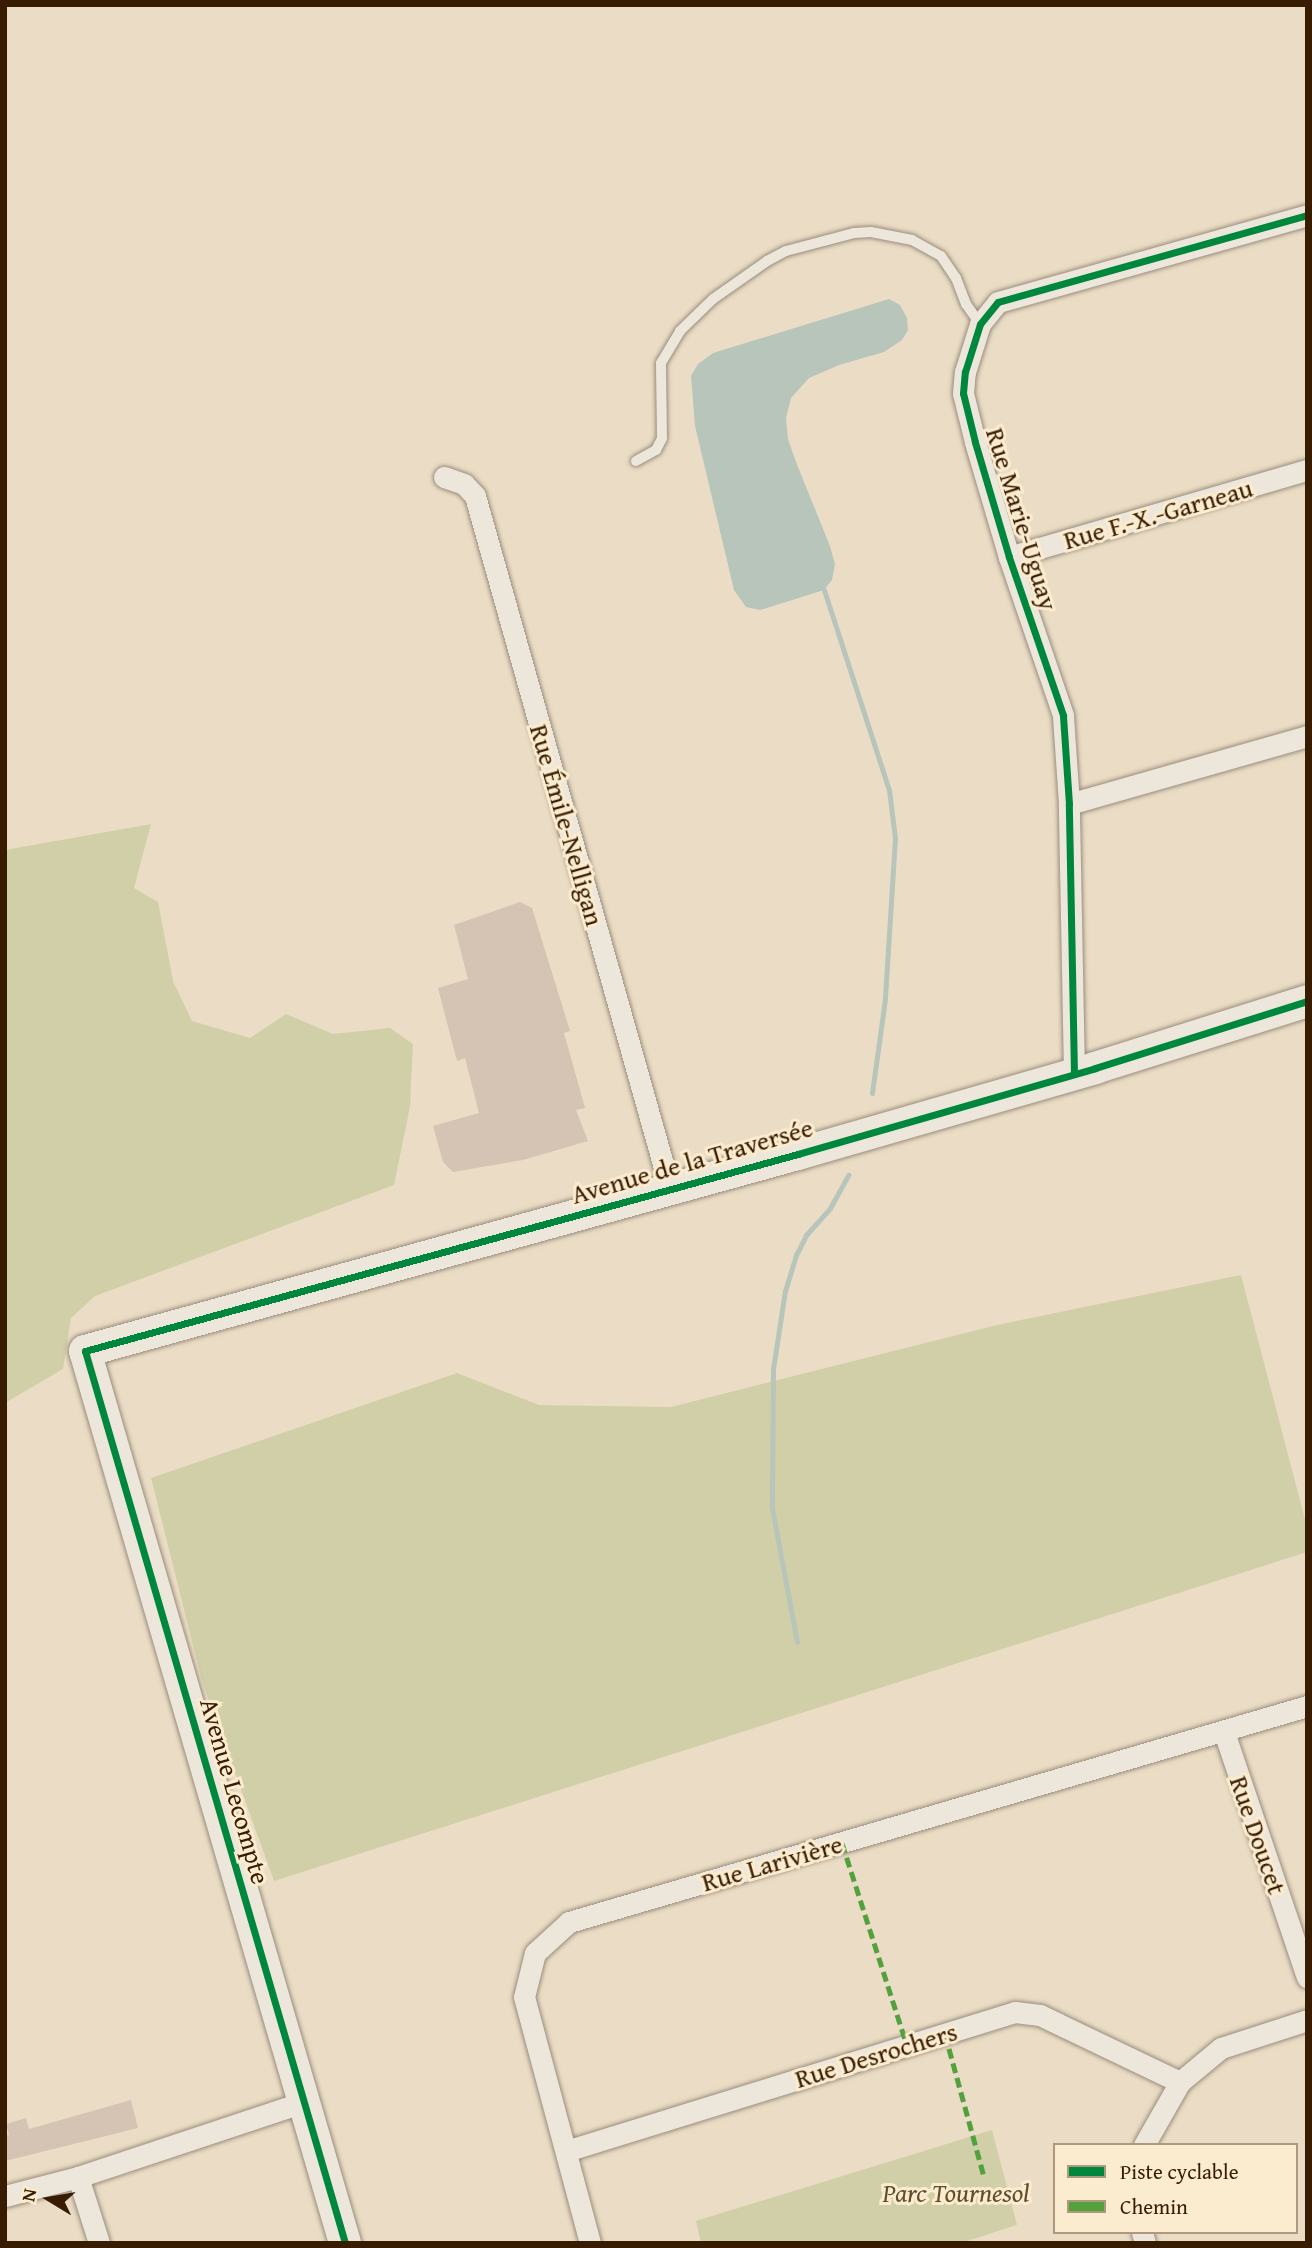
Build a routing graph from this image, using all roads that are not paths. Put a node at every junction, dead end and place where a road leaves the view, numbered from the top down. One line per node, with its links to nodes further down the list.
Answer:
1 (1307, 215): 2 (street, Rue Marie-Uguay)
2 (980, 324): 3 (lane); 6 (street, Rue Marie-Uguay)
3 (636, 461)
4 (1307, 470): 6 (street, Rue F.-X.-Garneau)
5 (444, 477): 11 (street, Rue Émile-Nelligan)
6 (1009, 557): 8 (street, Rue Marie-Uguay)
7 (1307, 736): 8 (street)
8 (1069, 804): 10 (street, Rue Marie-Uguay)
9 (1307, 1001): 10 (street, Avenue de la Traversée)
10 (1074, 1074): 11 (street, Avenue de la Traversée)
11 (670, 1189): 12 (street, Avenue de la Traversée)
12 (85, 1351): 18 (street, Avenue Lecompte)
13 (1307, 1706): 14 (street, Rue Larivière)
14 (1223, 1732): 15 (street, Rue Doucet); 20 (street, Rue Larivière)
15 (1307, 1977)
16 (1307, 2020): 17 (street)
17 (1180, 2082): 19 (street); 20 (street, Rue Desrochers)
18 (303, 2102): 21 (street); 24 (street, Avenue Lecompte)
19 (1145, 2143)
20 (566, 2151): 25 (street, Rue Larivière)
21 (78, 2178): 22 (street); 23 (street)
22 (5, 2196)
23 (99, 2243)
24 (345, 2243)
25 (590, 2243)

